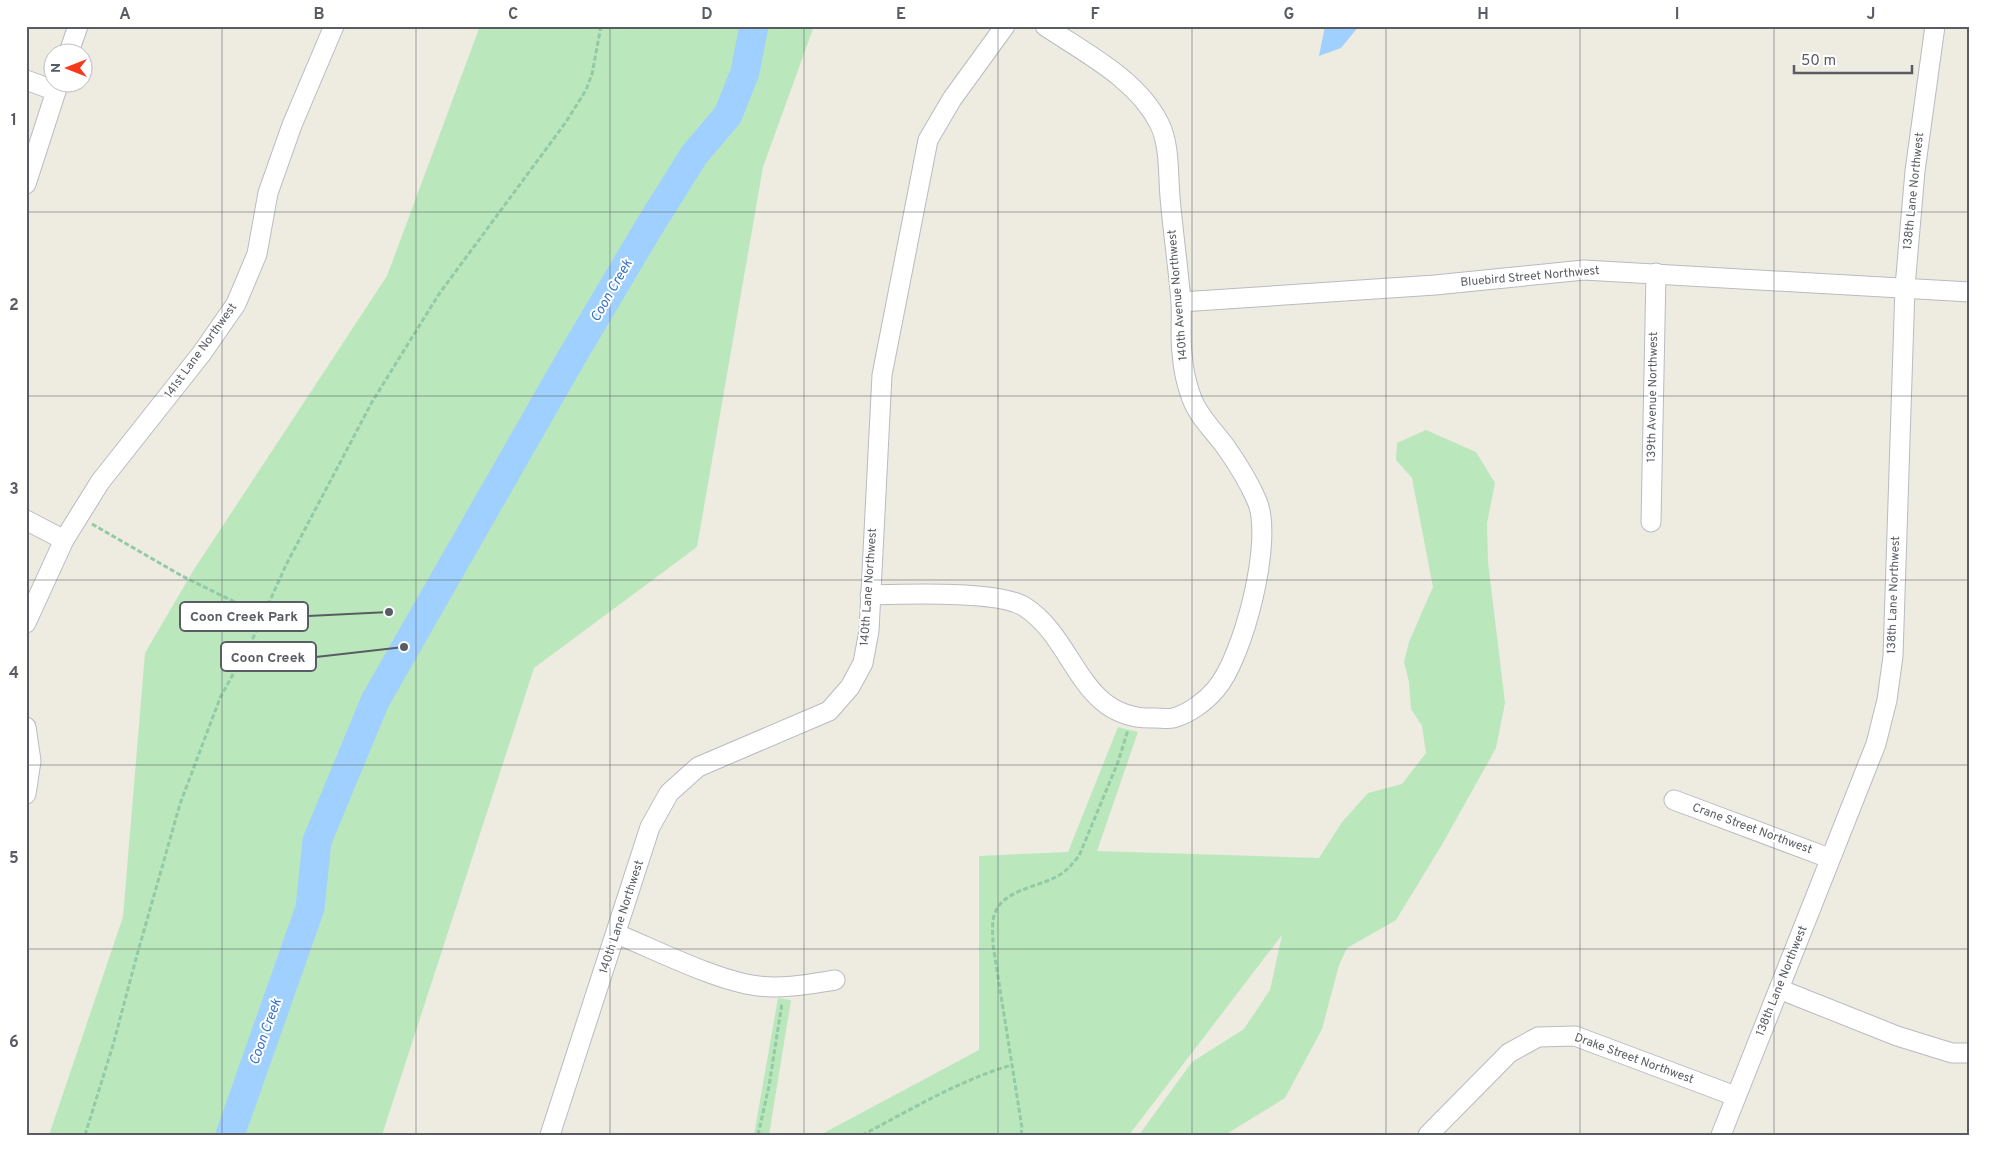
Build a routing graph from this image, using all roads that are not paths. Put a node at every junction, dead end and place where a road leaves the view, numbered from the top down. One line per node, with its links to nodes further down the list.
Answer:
1 (78, 26): 6 (street)
2 (334, 26): 17 (street, 141st Lane Northwest)
3 (1005, 26): 18 (street, 140th Lane Northwest)
4 (1045, 26): 14 (street, 140th Avenue Northwest)
5 (1935, 26): 12 (street, 138th Lane Northwest)
6 (72, 42)
7 (26, 80): 8 (street)
8 (42, 84)
9 (55, 92): 10 (street)
10 (26, 184)
11 (1656, 273): 12 (street, Bluebird Street Northwest); 14 (street, Bluebird Street Northwest); 16 (street, 139th Avenue Northwest)
12 (1905, 287): 13 (street, Bluebird Street Northwest); 23 (street, 138th Lane Northwest)
13 (1970, 292)
14 (1181, 302): 18 (street, 140th Avenue Northwest)
15 (26, 520): 17 (street)
16 (1651, 522)
17 (64, 540): 19 (street, 141st Lane Northwest)
18 (870, 595): 24 (street, 140th Lane Northwest)
19 (26, 624)
20 (26, 727): 21 (street)
21 (26, 794)
22 (1674, 800): 23 (street, Crane Street Northwest)
23 (1830, 858): 26 (street, 138th Lane Northwest)
24 (617, 934): 25 (street); 29 (street, 140th Lane Northwest)
25 (835, 980)
26 (1779, 989): 27 (street); 28 (street, 138th Lane Northwest)
27 (1970, 1053)
28 (1735, 1096): 30 (street, Drake Street Northwest); 31 (street, 138th Lane Northwest)
29 (550, 1135)
30 (1428, 1135)
31 (1721, 1135)

